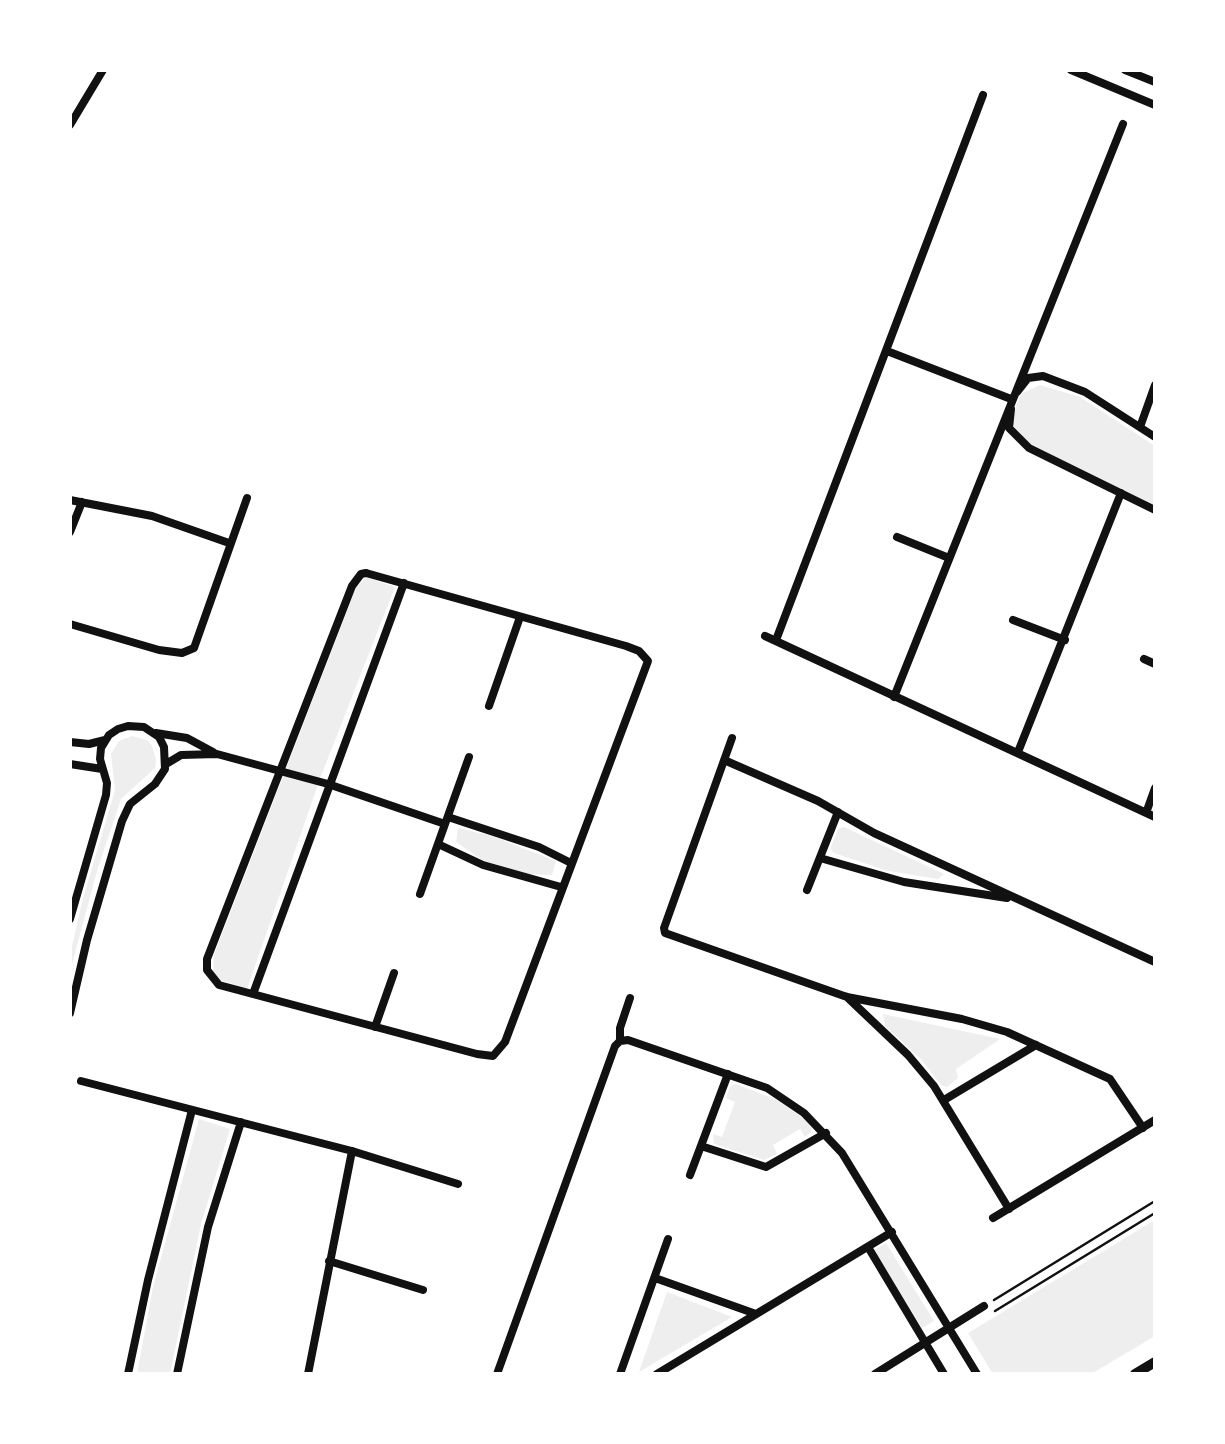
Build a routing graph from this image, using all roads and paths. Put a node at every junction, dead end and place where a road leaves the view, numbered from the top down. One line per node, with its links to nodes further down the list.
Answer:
1 (103, 70): 8 (street)
2 (1071, 70): 6 (street)
3 (1125, 70): 4 (street)
4 (1155, 82)
5 (983, 95): 9 (street)
6 (1155, 105)
7 (1123, 124): 11 (street)
8 (70, 125)
9 (887, 351): 11 (street); 28 (street)
10 (1155, 385): 12 (street)
11 (1012, 400): 12 (street); 14 (street); 22 (street)
12 (1140, 428): 13 (street)
13 (1155, 437)
14 (1120, 493): 18 (street); 29 (street)
15 (246, 498): 21 (street)
16 (70, 500): 17 (street)
17 (82, 502): 19 (street); 21 (street)
18 (1155, 510)
19 (70, 532)
20 (897, 537): 22 (street)
21 (229, 543): 26 (street)
22 (949, 558): 32 (street)
23 (404, 583): 24 (street); 45 (street); 46 (street)
24 (520, 617): 33 (street); 53 (street)
25 (1013, 620): 29 (street)
26 (70, 624)
27 (766, 636): 28 (street)
28 (776, 640): 32 (street)
29 (1065, 640): 38 (street)
30 (1144, 659): 31 (street)
31 (1155, 664)
32 (894, 697): 38 (street)
33 (488, 706)
34 (154, 733): 36 (street); 39 (street); 43 (street)
35 (732, 738): 41 (street)
36 (105, 740): 37 (street); 44 (street)
37 (70, 742)
38 (1018, 752): 49 (street)
39 (217, 754): 43 (street); 45 (street)
40 (470, 757): 50 (street)
41 (724, 760): 48 (street); 62 (street)
42 (70, 764): 44 (street)
43 (166, 764): 64 (street)
44 (102, 769): 58 (street)
45 (282, 770): 46 (street); 61 (street)
46 (328, 784): 50 (street); 61 (street)
47 (1155, 788): 49 (street)
48 (838, 812): 52 (street); 57 (street)
49 (1150, 815)
50 (446, 821): 51 (street); 53 (street)
51 (438, 844): 54 (street); 56 (street)
52 (820, 858): 55 (street); 57 (street)
53 (571, 863): 54 (street)
54 (561, 887): 65 (street)
55 (807, 890)
56 (420, 894)
57 (1016, 900): 59 (street)
58 (70, 920)
59 (1155, 962)
60 (394, 973): 65 (street)
61 (253, 994): 65 (street)
62 (847, 997): 67 (street); 70 (street)
63 (630, 998): 66 (street)
64 (70, 1012)
65 (375, 1027)
66 (620, 1041): 68 (street); 98 (street)
67 (1036, 1045): 70 (street); 74 (street)
68 (728, 1074): 75 (street); 76 (street)
69 (81, 1081): 71 (street)
70 (944, 1100): 81 (street)
71 (192, 1110): 73 (street); 95 (street)
72 (1155, 1120): 74 (street)
73 (241, 1122): 77 (street); 96 (street)
74 (1143, 1128): 81 (street)
75 (826, 1133): 76 (street); 84 (street)
76 (701, 1146): 78 (street)
77 (352, 1151): 79 (street); 87 (street)
78 (690, 1176)
79 (458, 1184)
80 (1155, 1201): 90 (path)
81 (1009, 1208): 83 (street)
82 (1155, 1214): 90 (path)
83 (993, 1218)
84 (892, 1232): 86 (street); 92 (street)
85 (668, 1239): 88 (street)
86 (868, 1247): 91 (street); 93 (street)
87 (329, 1261): 89 (street); 97 (street)
88 (655, 1278): 91 (street); 99 (street)
89 (423, 1290)
90 (986, 1310): 92 (street)
91 (756, 1314): 100 (street)
92 (950, 1327): 93 (street); 103 (street)
93 (924, 1343): 101 (street); 102 (street)
94 (1155, 1362): 104 (street)
95 (128, 1374)
96 (176, 1374)
97 (308, 1374)
98 (497, 1374)
99 (620, 1374)
100 (657, 1374)
101 (875, 1374)
102 (944, 1374)
103 (977, 1374)
104 (1135, 1374)

